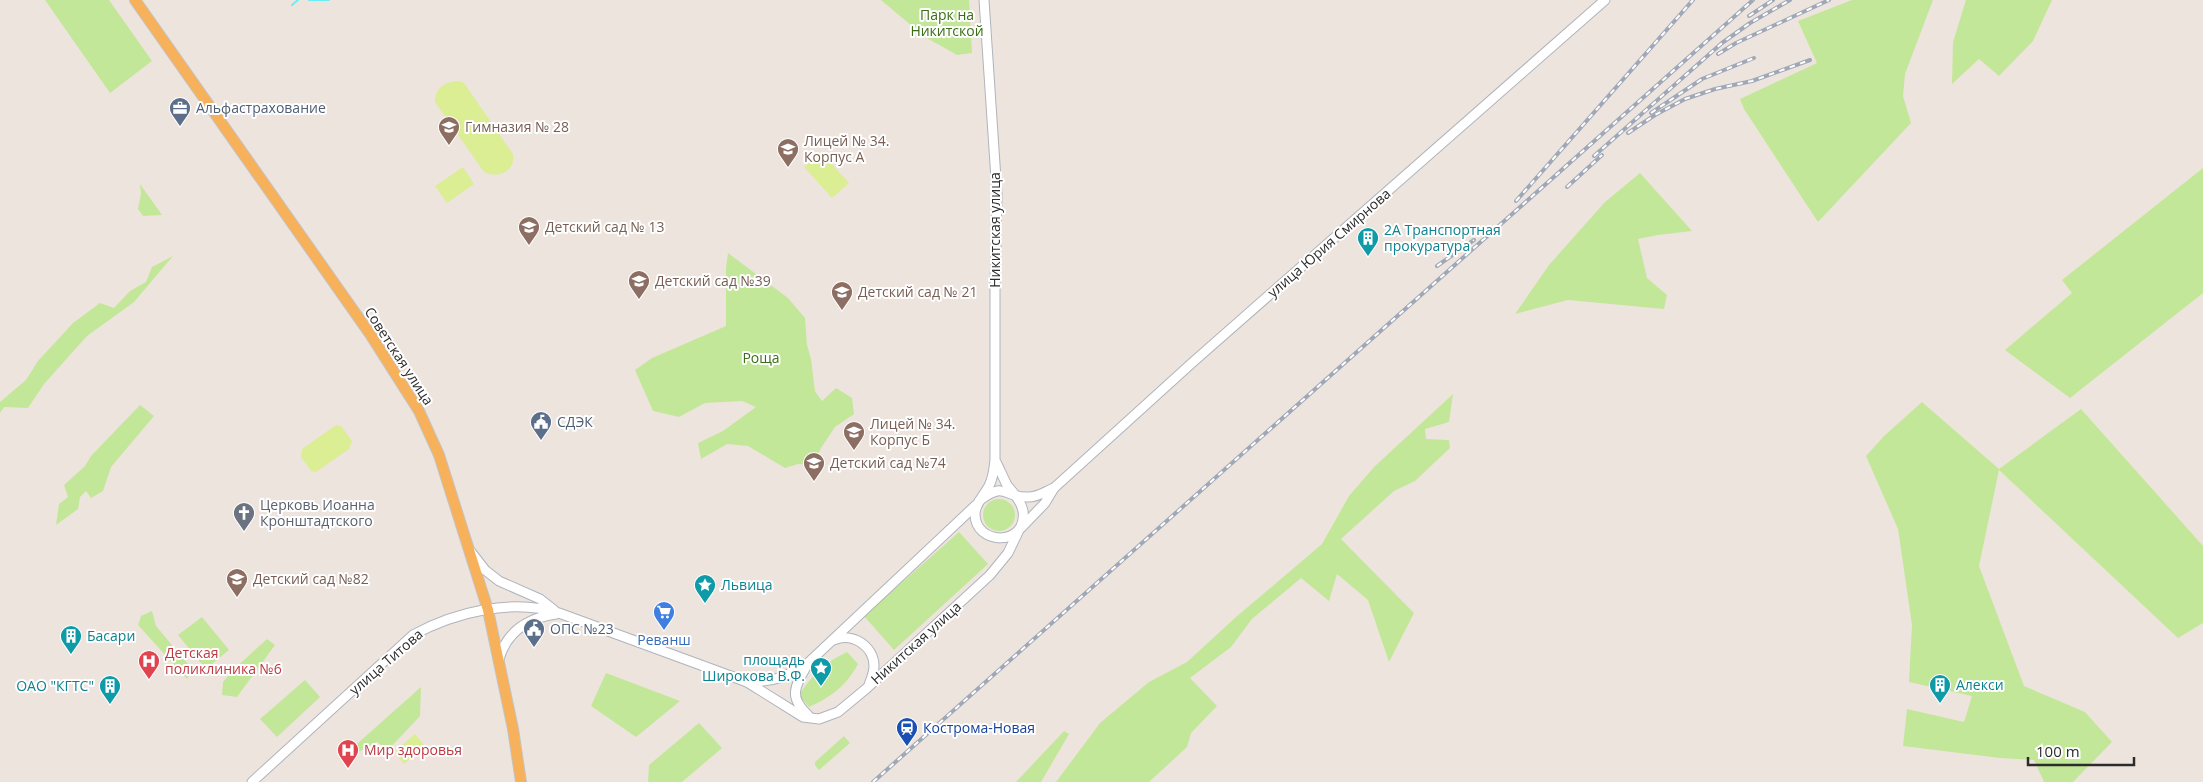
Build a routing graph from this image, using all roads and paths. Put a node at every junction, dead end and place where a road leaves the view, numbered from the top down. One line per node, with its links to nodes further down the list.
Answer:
1 (135, 0): 9 (main road, Советская улица)
2 (984, 0): 4 (main road, Никитская улица)
3 (1606, 0): 5 (main road, улица Юрия Смирнова)
4 (995, 460): 6 (main road); 7 (main road)
5 (1054, 488): 6 (main road); 8 (main road, Никитская улица)
6 (1014, 494): 7 (main road); 8 (main road)
7 (979, 502): 8 (main road); 12 (main road)
8 (1019, 529): 16 (main road, Никитская улица)
9 (471, 552): 10 (main road, Советская улица); 11 (main road)
10 (488, 610): 11 (main road, улица Титова); 13 (main road, Советская улица); 18 (main road, улица Титова)
11 (559, 613): 13 (main road); 15 (main road, улица Титова)
12 (832, 641): 14 (main road); 16 (main road)
13 (499, 659): 19 (main road, Советская улица)
14 (808, 663): 15 (main road); 17 (main road)
15 (747, 682): 17 (main road)
16 (867, 688): 17 (main road, Никитская улица)
17 (814, 720)
18 (252, 782)
19 (521, 782)

